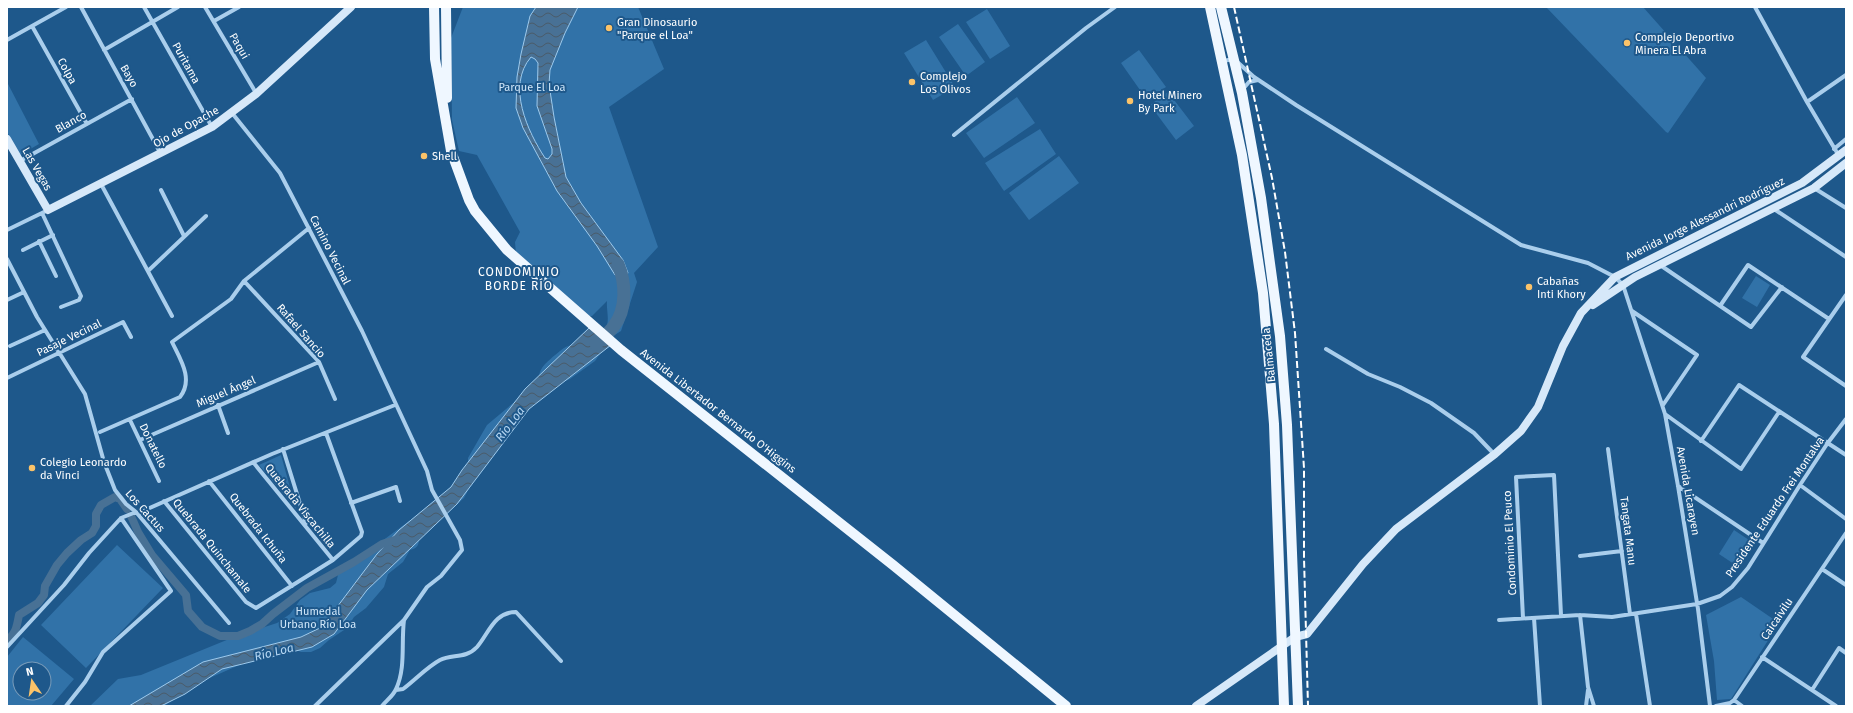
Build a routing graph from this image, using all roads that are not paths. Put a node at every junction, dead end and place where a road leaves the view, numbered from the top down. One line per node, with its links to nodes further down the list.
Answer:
1 (66, 7): 16 (street)
2 (81, 7): 18 (street, Bayo)
3 (144, 7): 14 (street, Puritama)
4 (178, 7): 14 (street)
5 (205, 7): 15 (street, Paqui)
6 (239, 7): 15 (street)
7 (351, 7): 24 (street, Ojo de Opache)
8 (434, 7): 29 (main road, Avenida Libertador Bernardo O'Higgins)
9 (446, 7): 29 (main road, Avenida Libertador Bernardo O'Higgins)
10 (1115, 7): 31 (street)
11 (1210, 7): 20 (main road, Balmaceda)
12 (1221, 7): 19 (main road, Balmaceda)
13 (1755, 7): 26 (street)
14 (153, 21): 18 (street); 30 (street, Puritama)
15 (214, 21): 24 (street, Paqui)
16 (32, 26): 17 (street); 28 (street, Colpa)
17 (7, 40)
18 (104, 50): 25 (street, Bayo)
19 (1234, 59): 20 (street); 22 (street); 23 (main road, Balmaceda)
20 (1222, 61): 129 (main road, Balmaceda)
21 (1846, 75): 26 (street)
22 (1259, 80): 23 (street); 57 (street)
23 (1242, 93): 127 (main road, Balmaceda)
24 (256, 94): 27 (street, Ojo de Opache)
25 (132, 99): 28 (street, Blanco); 36 (street, Bayo)
26 (1807, 102): 35 (street)
27 (232, 113): 30 (street, Ojo de Opache); 46 (street, Camino Vecinal)
28 (87, 124): 37 (street, Blanco)
29 (447, 124): 133 (main road, Avenida Libertador Bernardo O'Higgins)
30 (212, 127): 36 (street, Ojo de Opache)
31 (954, 135)
32 (7, 139): 37 (street, Las Vegas)
33 (1846, 139): 35 (street)
34 (1846, 150): 35 (street, Avenida Jorge Alessandri Rodríguez)
35 (1836, 152): 57 (street, Avenida Jorge Alessandri Rodríguez)
36 (162, 154): 39 (street, Ojo de Opache)
37 (20, 161): 44 (street, Las Vegas)
38 (1846, 163): 40 (street, Avenida Jorge Alessandri Rodríguez)
39 (101, 184): 44 (street, Ojo de Opache); 55 (street)
40 (1814, 188): 42 (street); 43 (street, Avenida Jorge Alessandri Rodríguez)
41 (161, 190): 49 (street)
42 (1846, 208)
43 (1774, 209): 52 (street); 54 (street, Avenida Jorge Alessandri Rodríguez)
44 (45, 211): 47 (street, Ojo de Opache); 48 (street)
45 (206, 216): 49 (street)
46 (310, 228): 58 (street); 80 (street, Camino Vecinal)
47 (7, 230)
48 (53, 235): 50 (street); 65 (street)
49 (184, 236): 55 (street)
50 (39, 242): 51 (street); 56 (street)
51 (23, 250)
52 (1846, 257)
53 (7, 259): 61 (street, Los Cactus)
54 (1660, 265): 59 (street, Avenida Jorge Alessandri Rodríguez); 64 (street)
55 (148, 271): 68 (street)
56 (56, 276)
57 (1615, 277): 59 (street); 67 (street, Avenida Jorge Alessandri Rodríguez)
58 (244, 281): 75 (street, Rafael Sancio); 85 (street)
59 (1623, 285): 66 (street, Avenida Licarayen); 67 (street, Avenida Jorge Alessandri Rodríguez)
60 (1782, 287): 64 (street); 64 (street); 69 (street)
61 (24, 292): 63 (street); 70 (street, Los Cactus)
62 (1846, 295): 69 (street)
63 (7, 300)
64 (1720, 306)
65 (61, 307)
66 (1631, 311): 81 (street, Avenida Licarayen); 81 (street)
67 (1581, 313): 94 (street, Avenida Jorge Alessandri Rodríguez)
68 (172, 316)
69 (1829, 319): 77 (street)
70 (45, 330): 72 (street); 74 (street, Los Cactus)
71 (131, 337): 74 (street, Pasaje Vecinal)
72 (10, 346)
73 (1326, 349): 94 (street)
74 (60, 353): 76 (street, Pasaje Vecinal); 105 (street, Los Cactus)
75 (318, 362): 78 (street, Rafael Sancio); 79 (street, Miguel Ángel)
76 (7, 378)
77 (1846, 386)
78 (336, 399)
79 (218, 405): 87 (street); 89 (street, Miguel Ángel)
80 (395, 405): 88 (street); 124 (street, Camino Vecinal)
81 (1663, 406): 83 (street, Avenida Licarayen)
82 (1779, 412): 90 (street); 90 (street); 91 (street)
83 (1665, 414): 90 (street); 100 (street, Avenida Licarayen)
84 (1846, 419): 91 (street, Presidente Eduardo Frei Montalva)
85 (130, 420): 86 (street); 89 (street, Donatello)
86 (100, 432)
87 (228, 433)
88 (326, 433): 92 (street); 103 (street)
89 (140, 440): 97 (street, Donatello)
90 (1701, 441)
91 (1827, 444): 95 (street); 99 (street, Presidente Eduardo Frei Montalva)
92 (283, 449): 96 (street); 108 (street)
93 (1608, 449): 111 (street, Tangata Manu)
94 (1495, 454): 127 (street, Avenida Jorge Alessandri Rodríguez)
95 (1846, 455)
96 (252, 462): 98 (street); 108 (street, Quebrada Viscachilla)
97 (159, 481)
98 (209, 481): 101 (street); 116 (street, Quebrada Ichuña)
99 (1800, 485): 107 (street); 110 (street, Presidente Eduardo Frei Montalva)
100 (1678, 486): 110 (street); 117 (street, Avenida Licarayen)
101 (164, 501): 104 (street); 116 (street, Quebrada Quinchamale)
102 (400, 501): 103 (street)
103 (351, 503): 113 (street, Quebrada Quinchamale)
104 (145, 510)
105 (136, 512): 106 (street); 126 (street, Los Cactus)
106 (121, 518): 128 (street); 138 (street)
107 (1846, 519)
108 (307, 526): 113 (street, Quebrada Viscachilla)
109 (1846, 533): 114 (street, Caicaivilu)
110 (1763, 543): 117 (street, Presidente Eduardo Frei Montalva)
111 (1622, 551): 112 (street); 118 (street, Tangata Manu)
112 (1580, 556)
113 (333, 560): 116 (street, Quebrada Quinchamale)
114 (1822, 569): 115 (street); 131 (street, Caicaivilu)
115 (1846, 585)
116 (292, 586)
117 (1697, 604): 119 (street, Presidente Eduardo Frei Montalva); 150 (street, Avenida Licarayen)
118 (1630, 614): 119 (street, Presidente Eduardo Frei Montalva); 121 (street, Presidente Eduardo Frei Montalva)
119 (1636, 614): 149 (street)
120 (1561, 615): 121 (street, Presidente Eduardo Frei Montalva); 122 (street, Condominio El Peuco); 123 (street, Presidente Eduardo Frei Montalva)
121 (1580, 615): 134 (street)
122 (1524, 618): 123 (street, Presidente Eduardo Frei Montalva); 125 (street, Presidente Eduardo Frei Montalva)
123 (1534, 618): 146 (street)
124 (404, 620): 135 (street); 139 (street)
125 (1499, 620)
126 (228, 623)
127 (1295, 637): 129 (street, Avenida Jorge Alessandri Rodríguez); 145 (main road, Balmaceda)
128 (7, 646)
129 (1282, 646): 143 (street, Avenida Jorge Alessandri Rodríguez); 144 (main road, Balmaceda)
130 (1846, 653): 136 (street)
131 (1762, 657): 136 (street); 137 (street, Caicaivilu)
132 (561, 661): 135 (street)
133 (1029, 675): 141 (main road, Avenida Libertador Bernardo O'Higgins); 142 (main road, Avenida Libertador Bernardo O'Higgins)
134 (1588, 687): 147 (street); 148 (street)
135 (396, 690): 140 (street)
136 (1812, 690): 153 (street)
137 (1734, 700): 151 (street); 152 (street)
138 (66, 706)
139 (315, 706)
140 (382, 706)
141 (1058, 706)
142 (1066, 706)
143 (1196, 706)
144 (1284, 706)
145 (1298, 706)
146 (1540, 706)
147 (1586, 706)
148 (1594, 706)
149 (1650, 706)
150 (1710, 706)
151 (1716, 706)
152 (1742, 706)
153 (1836, 706)

